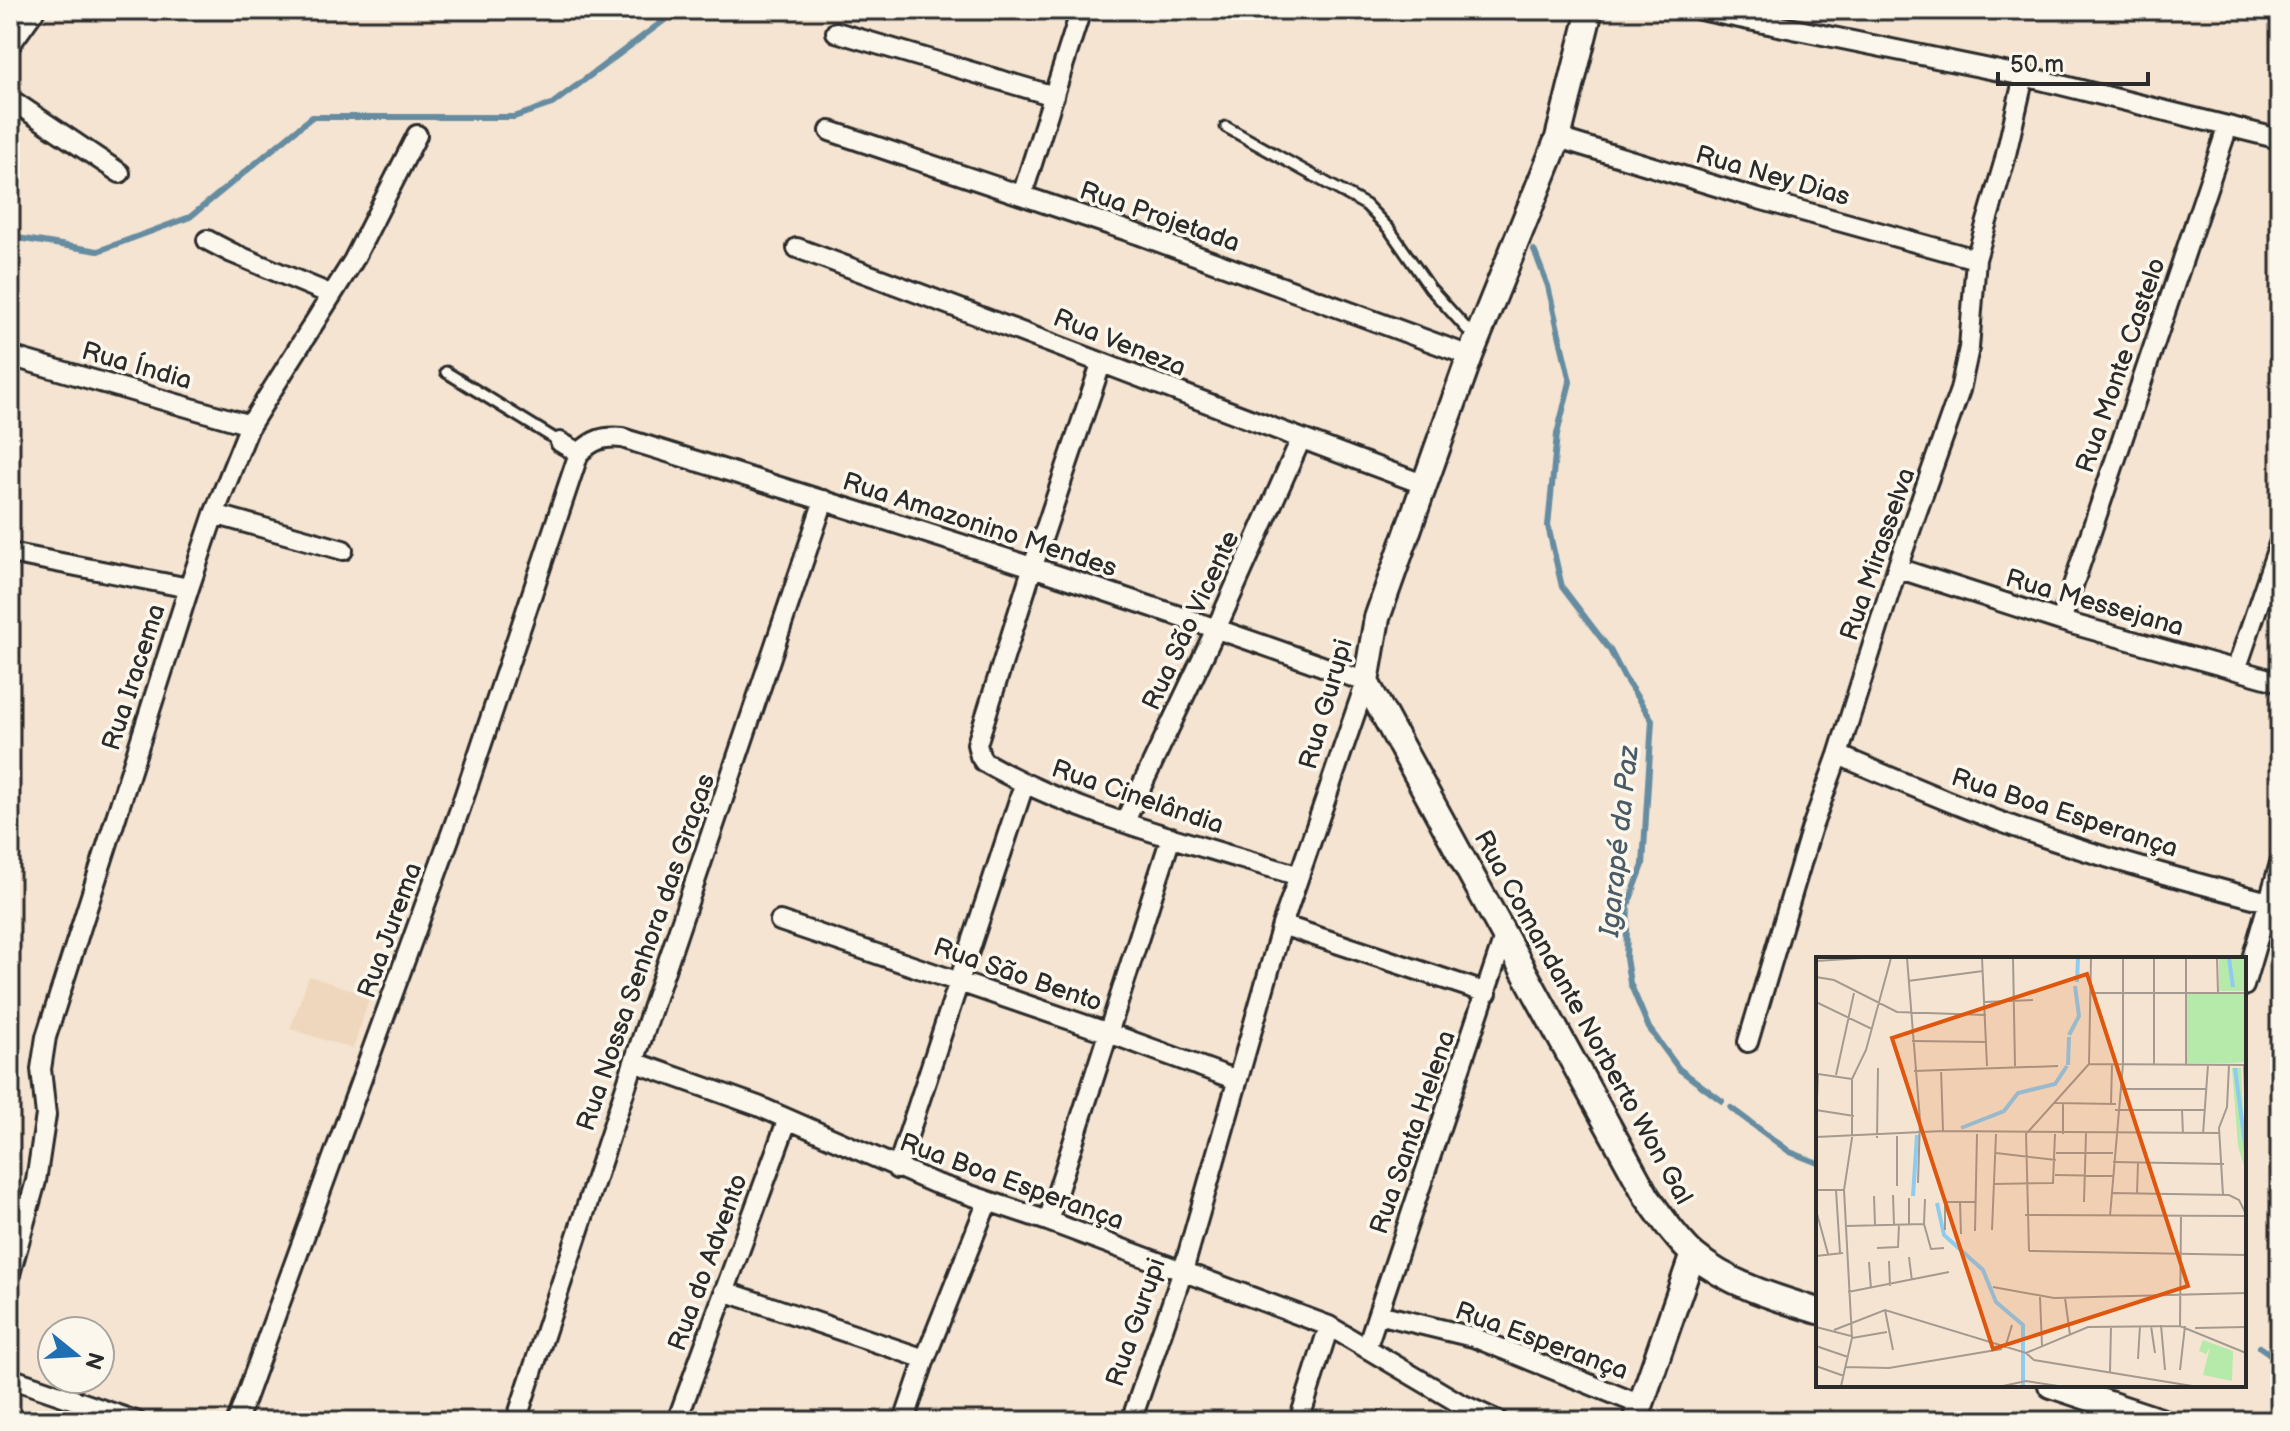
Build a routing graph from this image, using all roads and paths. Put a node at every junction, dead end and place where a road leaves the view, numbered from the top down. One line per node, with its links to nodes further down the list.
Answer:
1 (35, 10): 6 (street)
2 (1081, 10): 8 (street)
3 (1590, 10): 14 (street, Rua Gurupi)
4 (1700, 10): 7 (street)
5 (836, 32): 8 (street)
6 (10, 45)
7 (2024, 76): 10 (street); 20 (street, Rua Mirasselva)
8 (1054, 96): 17 (street)
9 (10, 99): 16 (street)
10 (2228, 126): 15 (street); 39 (street, Rua Monte Castelo)
11 (1226, 127): 22 (lane)
12 (830, 131): 17 (street, Rua Projetada)
13 (417, 135): 21 (street, Rua Iracema)
14 (1558, 138): 20 (street, Rua Ney Dias); 22 (street, Rua Gurupi)
15 (2280, 139)
16 (120, 173)
17 (1022, 195): 22 (street, Rua Projetada)
18 (207, 240): 21 (street)
19 (797, 248): 24 (street, Rua Veneza)
20 (1976, 259): 36 (street, Rua Mirasselva)
21 (330, 294): 26 (street, Rua Iracema)
22 (1473, 348): 30 (street, Rua Gurupi)
23 (10, 356): 26 (street, Rua Índia)
24 (1101, 364): 27 (street, Rua Veneza); 37 (street)
25 (446, 372): 28 (lane)
26 (250, 425): 32 (street, Rua Iracema)
27 (1301, 439): 30 (street, Rua Veneza); 40 (street, Rua São Vicente)
28 (560, 442): 29 (street)
29 (579, 453): 31 (street, Rua Amazonino Mendes); 79 (street, Rua Jurema)
30 (1423, 484): 42 (street, Rua Gurupi)
31 (824, 500): 37 (street, Rua Amazonino Mendes); 59 (street, Rua Nossa Senhora das Graças)
32 (214, 514): 34 (street); 38 (street, Rua Iracema)
33 (2280, 541): 41 (street)
34 (343, 550)
35 (10, 553): 38 (street)
36 (1897, 568): 39 (street, Rua Messejana); 44 (street, Rua Mirasselva)
37 (1032, 569): 40 (street, Rua Amazonino Mendes); 45 (street, Rua Cinelândia)
38 (189, 588): 67 (street, Rua Iracema)
39 (2061, 621): 41 (street, Rua Messejana)
40 (1217, 627): 42 (street, Rua Amazonino Mendes); 46 (street, Rua São Vicente)
41 (2236, 670): 43 (street, Rua Messejana)
42 (1366, 682): 49 (street, Rua Gurupi); 53 (street, Rua Comandante Norberto Won Gal)
43 (2280, 682)
44 (1838, 755): 50 (street, Rua Boa Esperança); 58 (street, Rua Mirasselva)
45 (1024, 785): 46 (street, Rua Cinelândia); 55 (street)
46 (1125, 821): 47 (street, Rua Cinelândia)
47 (1171, 837): 49 (street, Rua Cinelândia); 57 (street)
48 (2280, 863): 50 (street)
49 (1299, 876): 52 (street, Rua Gurupi)
50 (2274, 904): 54 (street)
51 (780, 921): 55 (street, Rua São Bento)
52 (1282, 925): 56 (street); 60 (street, Rua Gurupi)
53 (1505, 934): 56 (street, Rua Santa Helena); 65 (street, Rua Comandante Norberto Won Gal)
54 (2246, 981)
55 (960, 982): 57 (street, Rua São Bento); 62 (street)
56 (1487, 993): 70 (street, Rua Santa Helena)
57 (1109, 1033): 60 (street, Rua São Bento); 64 (street)
58 (1748, 1042)
59 (634, 1062): 61 (street, Rua Boa Esperança); 80 (street, Rua Nossa Senhora das Graças)
60 (1237, 1080): 66 (street, Rua Gurupi)
61 (787, 1121): 62 (street, Rua Boa Esperança); 68 (street, Rua do Advento)
62 (897, 1169): 63 (street, Rua Boa Esperança)
63 (987, 1203): 64 (street, Rua Boa Esperança); 73 (street)
64 (1048, 1221): 66 (street, Rua Boa Esperança)
65 (1693, 1254): 69 (street, Rua Comandante Norberto Won Gal); 77 (street)
66 (1183, 1271): 71 (street, Rua Boa Esperança); 83 (street, Rua Gurupi)
67 (10, 1274)
68 (724, 1291): 73 (street); 81 (street, Rua do Advento)
69 (1816, 1310)
70 (1378, 1314): 72 (street, Rua Santa Helena); 77 (street, Rua Esperança)
71 (1329, 1326): 72 (street, Rua Boa Esperança); 84 (street)
72 (1367, 1346): 76 (street, Rua Boa Esperança)
73 (925, 1359): 82 (street)
74 (10, 1378): 78 (street)
75 (2057, 1387): 87 (street)
76 (1459, 1403): 85 (street); 86 (street, Rua Boa Esperança)
77 (1638, 1413)
78 (136, 1421)
79 (237, 1421)
80 (516, 1421)
81 (677, 1421)
82 (904, 1421)
83 (1131, 1421)
84 (1299, 1421)
85 (1453, 1421)
86 (1498, 1421)
87 (2160, 1421)

